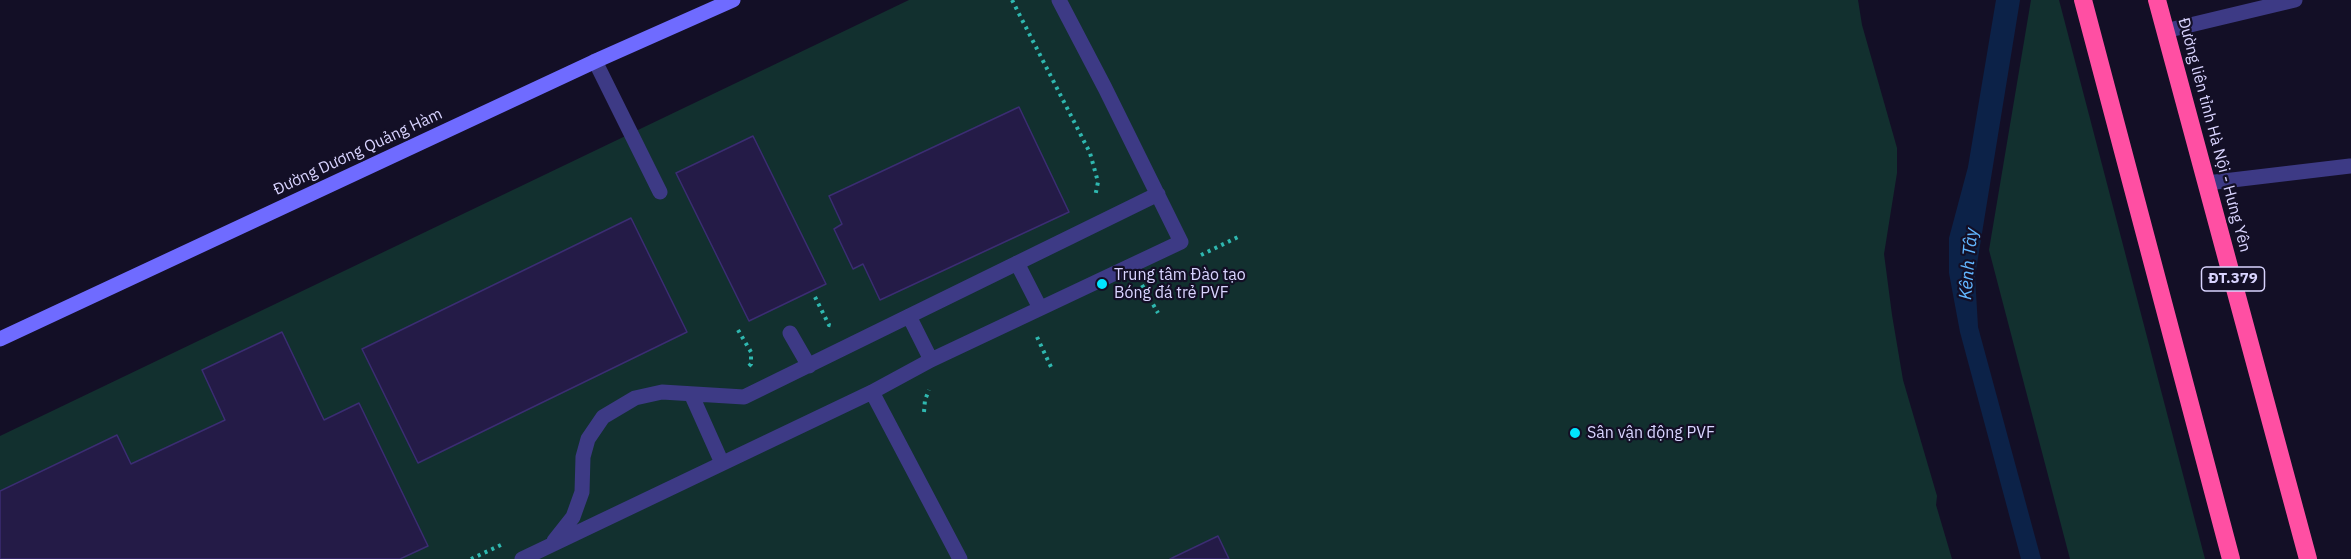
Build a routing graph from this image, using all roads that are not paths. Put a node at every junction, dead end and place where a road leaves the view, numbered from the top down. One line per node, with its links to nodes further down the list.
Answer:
1 (733, 0): 7 (main road, Đường Dương Quảng Hàm)
2 (1059, 0): 11 (street)
3 (2083, 0): 25 (highway)
4 (2157, 0): 6 (highway, Đường liên tỉnh Hà Nội - Hưng Yên / ĐT.379)
5 (2295, 0): 6 (street)
6 (2165, 31): 9 (highway, Đường liên tỉnh Hà Nội - Hưng Yên / ĐT.379)
7 (595, 61): 10 (street); 16 (main road, Đường Dương Quảng Hàm)
8 (2350, 166): 9 (street)
9 (2206, 183): 26 (highway, Đường liên tỉnh Hà Nội - Hưng Yên / ĐT.379)
10 (660, 192)
11 (1158, 194): 12 (street); 13 (street)
12 (1017, 263): 13 (street); 14 (street)
13 (1034, 311): 17 (street)
14 (909, 316): 17 (street); 18 (street)
15 (790, 333): 18 (street)
16 (0, 339)
17 (931, 360): 19 (street)
18 (809, 366): 20 (street)
19 (872, 392): 21 (street); 24 (street)
20 (692, 396): 21 (street); 22 (street)
21 (722, 463): 22 (street)
22 (550, 546): 23 (street)
23 (522, 559)
24 (960, 559)
25 (2231, 559)
26 (2308, 559)

